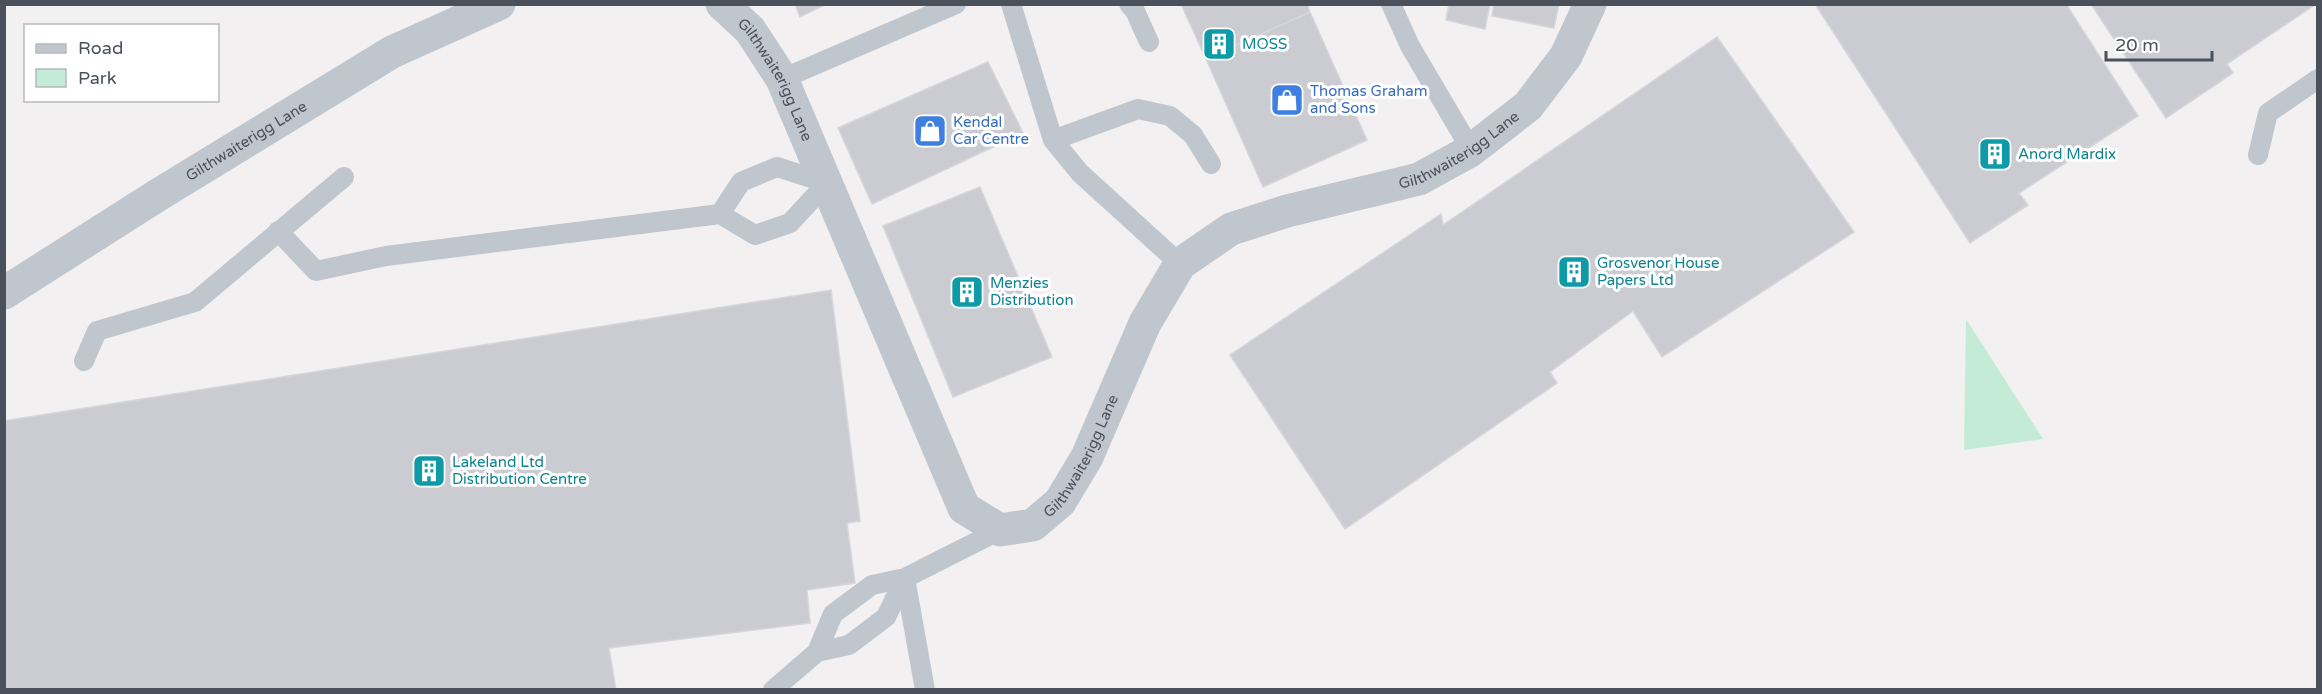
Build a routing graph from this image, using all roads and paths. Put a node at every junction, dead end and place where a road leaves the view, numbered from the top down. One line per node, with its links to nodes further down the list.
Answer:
1 (499, 4): 20 (street, Gilthwaiterigg Lane)
2 (722, 4): 9 (street, Gilthwaiterigg Lane)
3 (956, 4): 9 (lane)
4 (1129, 4): 8 (lane)
5 (1391, 4): 12 (lane)
6 (1590, 4): 12 (street, Gilthwaiterigg Lane)
7 (1012, 5): 11 (lane)
8 (1149, 42)
9 (783, 79): 16 (street, Gilthwaiterigg Lane)
10 (2318, 79): 13 (lane)
11 (1053, 140): 14 (lane); 19 (lane)
12 (1470, 151): 19 (street, Gilthwaiterigg Lane)
13 (2258, 155)
14 (1212, 164)
15 (344, 177): 18 (lane)
16 (827, 183): 17 (lane); 17 (lane); 22 (street, Gilthwaiterigg Lane)
17 (720, 214): 18 (lane)
18 (278, 231): 21 (lane)
19 (1180, 264): 22 (street, Gilthwaiterigg Lane)
20 (4, 293)
21 (84, 362)
22 (1000, 530): 23 (lane)
23 (905, 578): 24 (lane); 24 (lane); 26 (lane)
24 (817, 652): 25 (lane)
25 (773, 690)
26 (925, 690)

